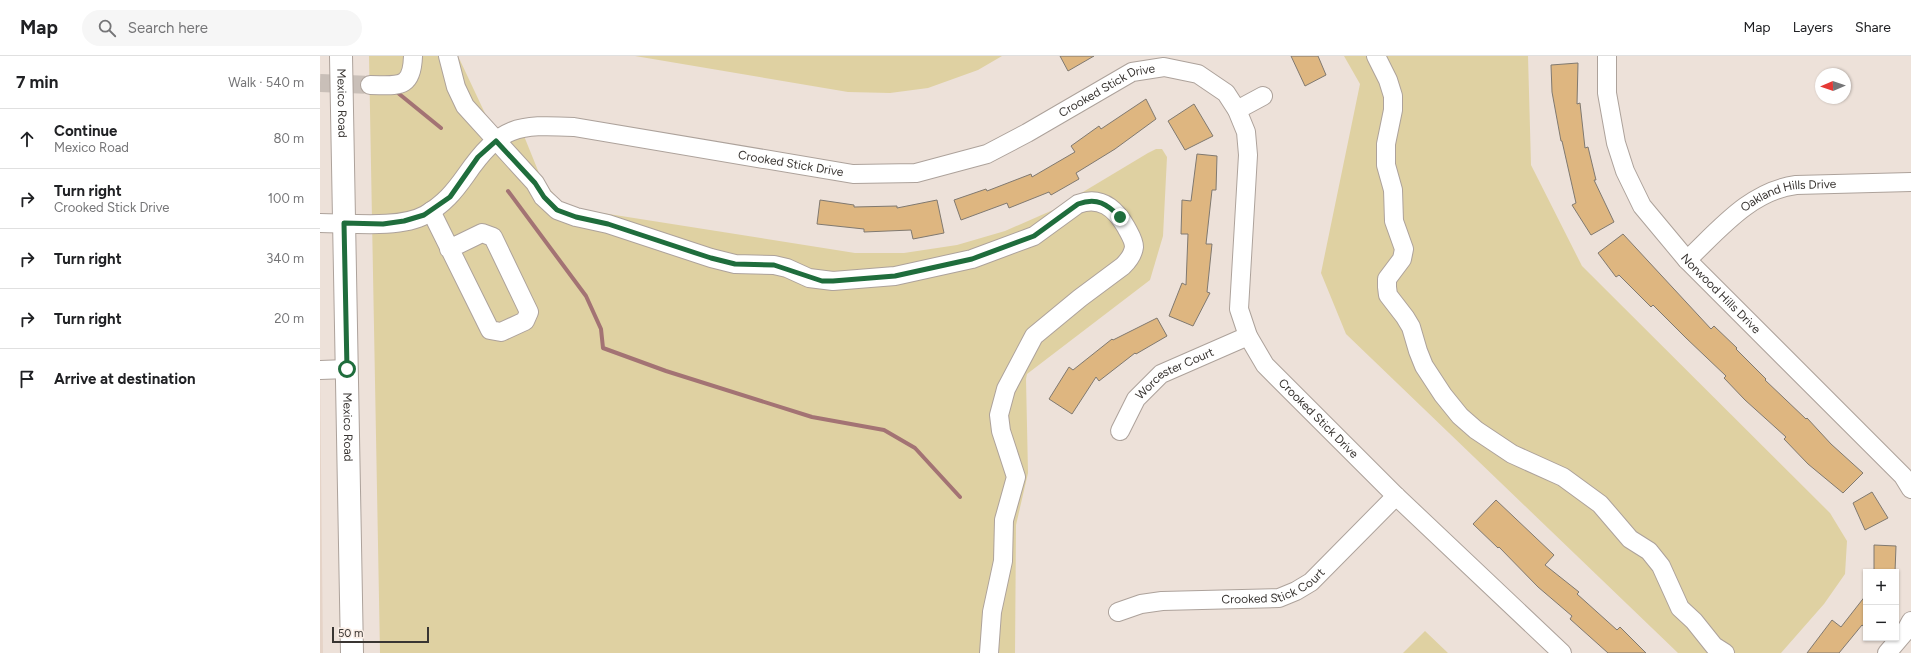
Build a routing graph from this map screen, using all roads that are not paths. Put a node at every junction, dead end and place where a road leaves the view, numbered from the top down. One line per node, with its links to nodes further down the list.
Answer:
1 (341, 56): 13 (main road, Mexico Road)
2 (413, 56): 6 (street)
3 (448, 56): 9 (street)
4 (1376, 56): 27 (street)
5 (1607, 56): 15 (street, Norwood Hills Drive)
6 (370, 85)
7 (1263, 96): 8 (street)
8 (1237, 110): 9 (street, Crooked Stick Drive); 16 (street, Crooked Stick Drive)
9 (496, 141): 11 (street, Crooked Stick Drive); 25 (street)
10 (1911, 182): 15 (street, Oakland Hills Drive)
11 (431, 211): 13 (street, Crooked Stick Drive); 14 (street)
12 (320, 223): 13 (street, Crooked Stick Drive)
13 (344, 223): 17 (main road, Mexico Road)
14 (450, 249): 14 (street)
15 (1687, 260): 20 (street, Norwood Hills Drive)
16 (1248, 336): 19 (street, Worcester Court); 21 (street, Crooked Stick Drive)
17 (347, 369): 18 (street); 24 (main road, Mexico Road)
18 (320, 370)
19 (1120, 431)
20 (1911, 489)
21 (1396, 496): 22 (street, Crooked Stick Court); 26 (street, Crooked Stick Drive)
22 (1118, 612)
23 (1911, 621): 28 (street)
24 (352, 653)
25 (989, 653)
26 (1562, 653)
27 (1726, 653)
28 (1887, 653)

